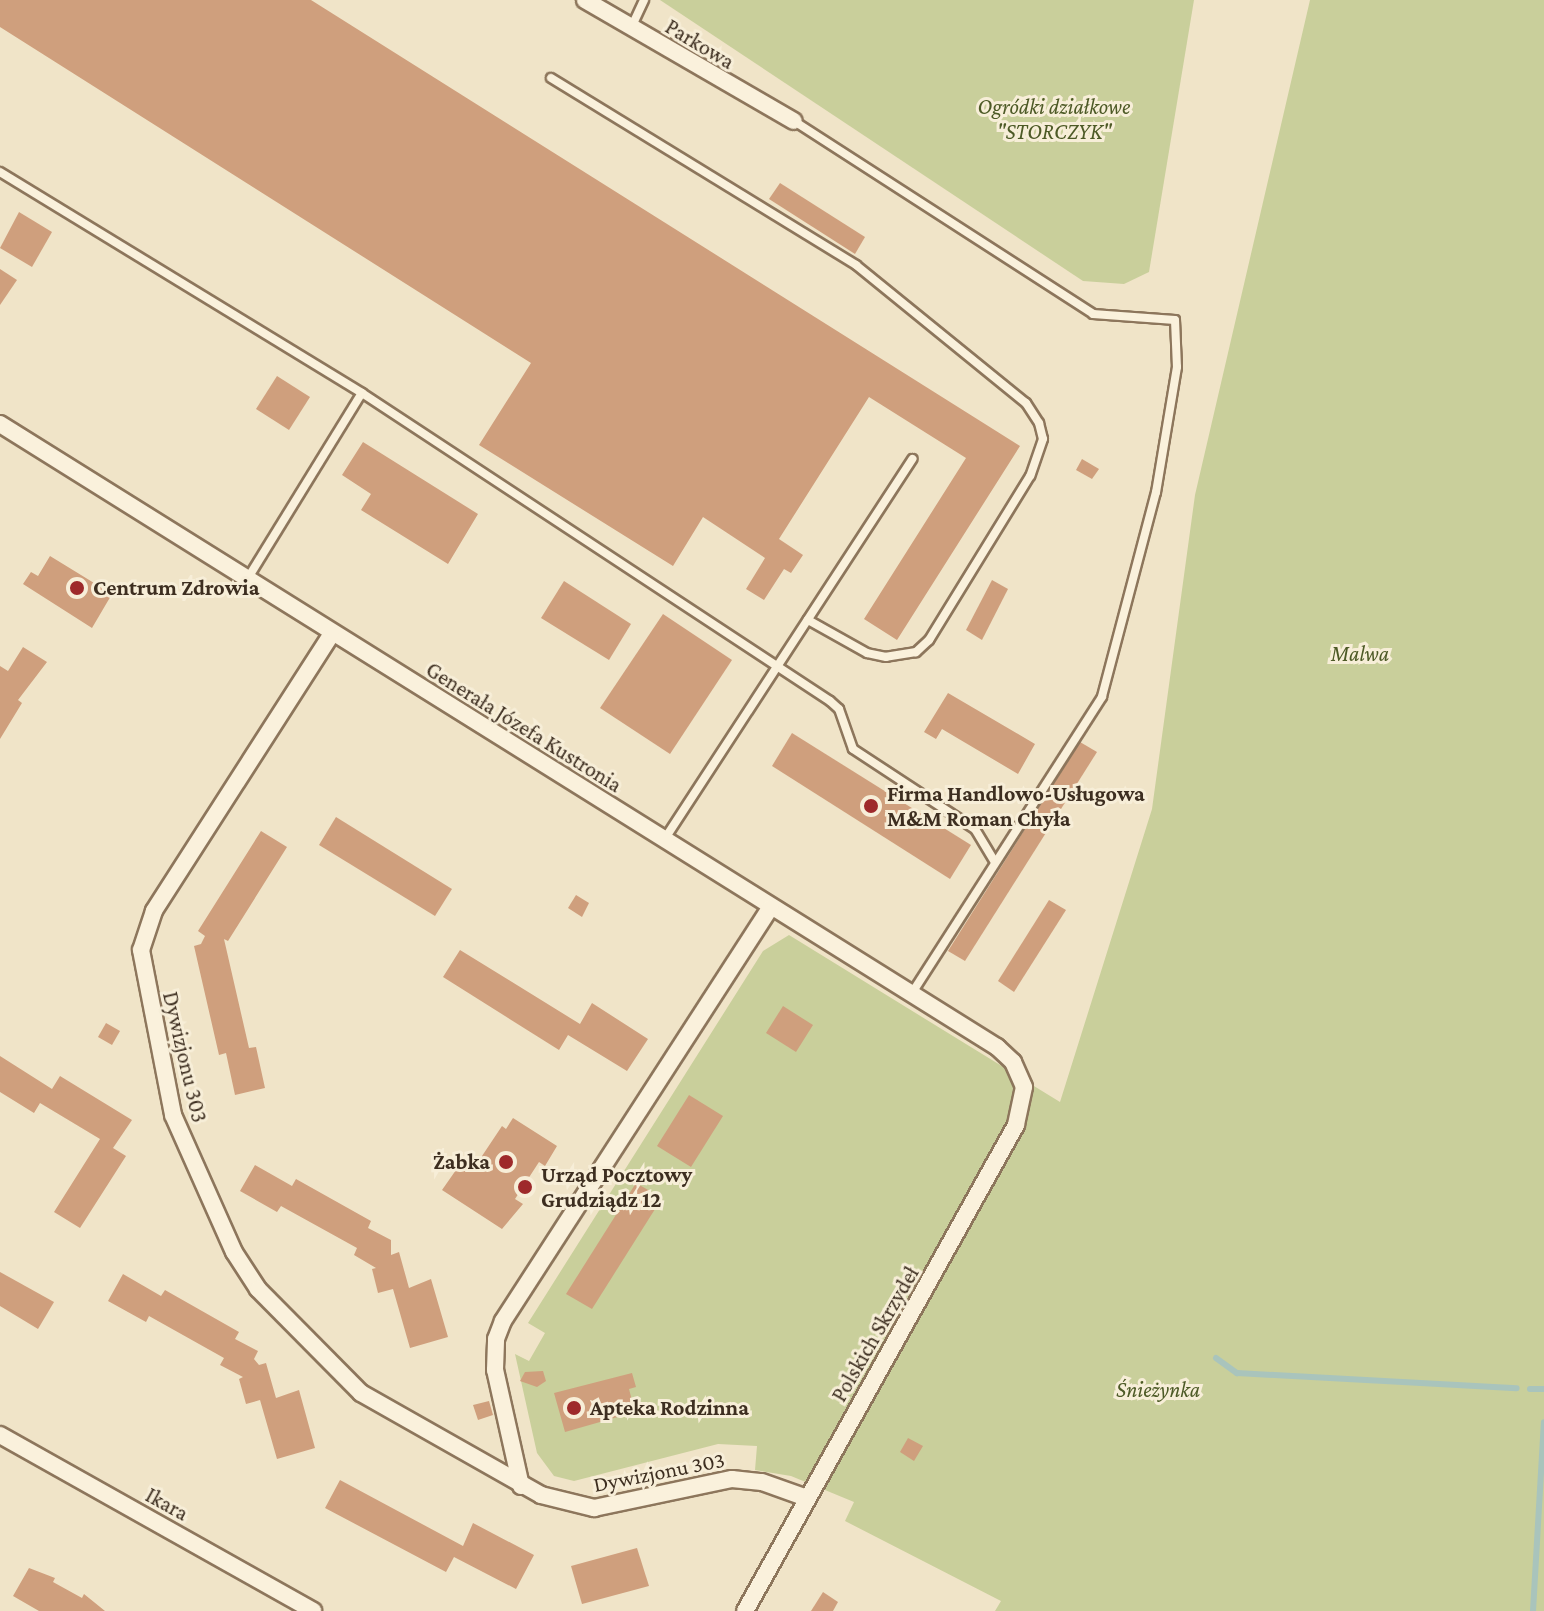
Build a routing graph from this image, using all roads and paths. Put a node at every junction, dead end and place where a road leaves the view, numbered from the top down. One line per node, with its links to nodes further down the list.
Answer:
1 (585, 0): 3 (street, Parkowa)
2 (644, 0): 3 (lane)
3 (630, 28): 5 (street, Parkowa)
4 (551, 78): 11 (lane)
5 (794, 121): 15 (lane)
6 (0, 172): 7 (lane)
7 (362, 393): 10 (lane); 13 (lane)
8 (0, 424): 10 (street, Generała Józefa Kustronia)
9 (912, 459): 11 (lane)
10 (247, 579): 12 (street, Generała Józefa Kustronia)
11 (808, 620): 13 (lane)
12 (331, 635): 14 (street, Generała Józefa Kustronia); 20 (street, Dywizjonu 303)
13 (778, 666): 14 (lane); 15 (lane)
14 (664, 840): 16 (street, Generała Józefa Kustronia)
15 (995, 862): 17 (lane)
16 (770, 908): 17 (street, Generała Józefa Kustronia); 20 (street)
17 (910, 996): 18 (street, Generała Józefa Kustronia)
18 (1019, 1072): 21 (street, Polskich Skrzydeł)
19 (0, 1435): 22 (street, Ikara)
20 (521, 1486): 21 (street, Dywizjonu 303)
21 (807, 1498): 23 (street, Polskich Skrzydeł)
22 (313, 1611)
23 (745, 1611)

